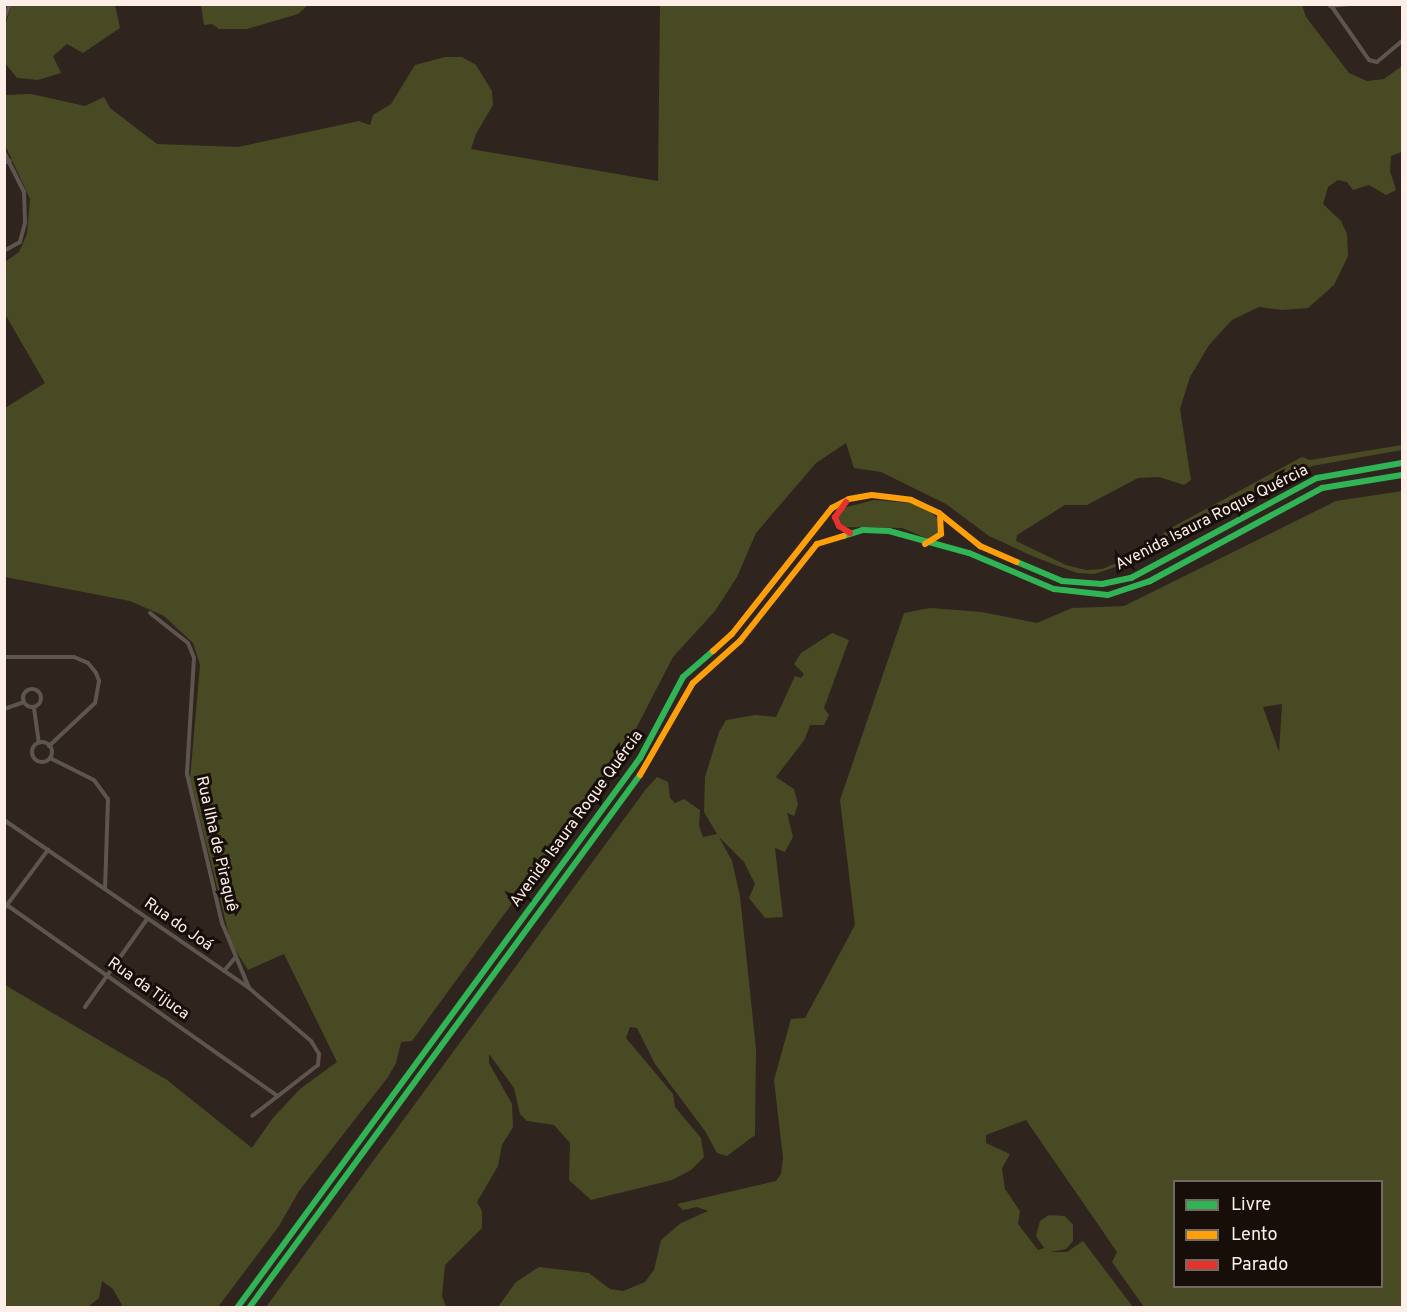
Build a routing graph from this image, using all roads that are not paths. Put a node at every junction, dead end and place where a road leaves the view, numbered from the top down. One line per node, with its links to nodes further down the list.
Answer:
1 (10, 4): 4 (street)
2 (1349, 4): 3 (street)
3 (1330, 5): 5 (street)
4 (4, 19)
5 (1402, 41)
6 (4, 152): 7 (street)
7 (10, 161): 8 (street); 9 (street)
8 (4, 163)
9 (4, 251)
10 (1402, 463): 13 (main road, Avenida Isaura Roque Quércia)
11 (1402, 475): 15 (main road, Avenida Isaura Roque Quércia)
12 (849, 499): 13 (main road, Avenida Isaura Roque Quércia); 14 (main road); 36 (main road, Avenida Isaura Roque Quércia)
13 (939, 513): 15 (main road)
14 (850, 533): 15 (main road, Avenida Isaura Roque Quércia); 37 (main road, Avenida Isaura Roque Quércia)
15 (925, 544)
16 (150, 613): 29 (street, Rua Ilha de Piraquê)
17 (4, 657): 22 (street)
18 (24, 702): 19 (street); 19 (street); 20 (street)
19 (34, 708): 21 (street)
20 (4, 709)
21 (39, 743): 22 (street); 23 (street)
22 (49, 746): 23 (street)
23 (50, 758): 26 (street)
24 (4, 820): 25 (street, Rua do Joá)
25 (48, 850): 26 (street, Rua do Joá); 27 (street)
26 (105, 888): 28 (street, Rua do Joá)
27 (6, 906): 31 (street, Rua da Tijuca)
28 (147, 919): 30 (street, Rua do Joá); 31 (street)
29 (234, 959): 30 (street); 32 (street, Rua Ilha de Piraquê)
30 (224, 971): 32 (street, Rua do Joá)
31 (106, 975): 33 (street); 34 (street, Rua da Tijuca)
32 (249, 988): 34 (street, Rua do Joá)
33 (85, 1007)
34 (278, 1095): 35 (street)
35 (252, 1116)
36 (237, 1308)
37 (249, 1308)

